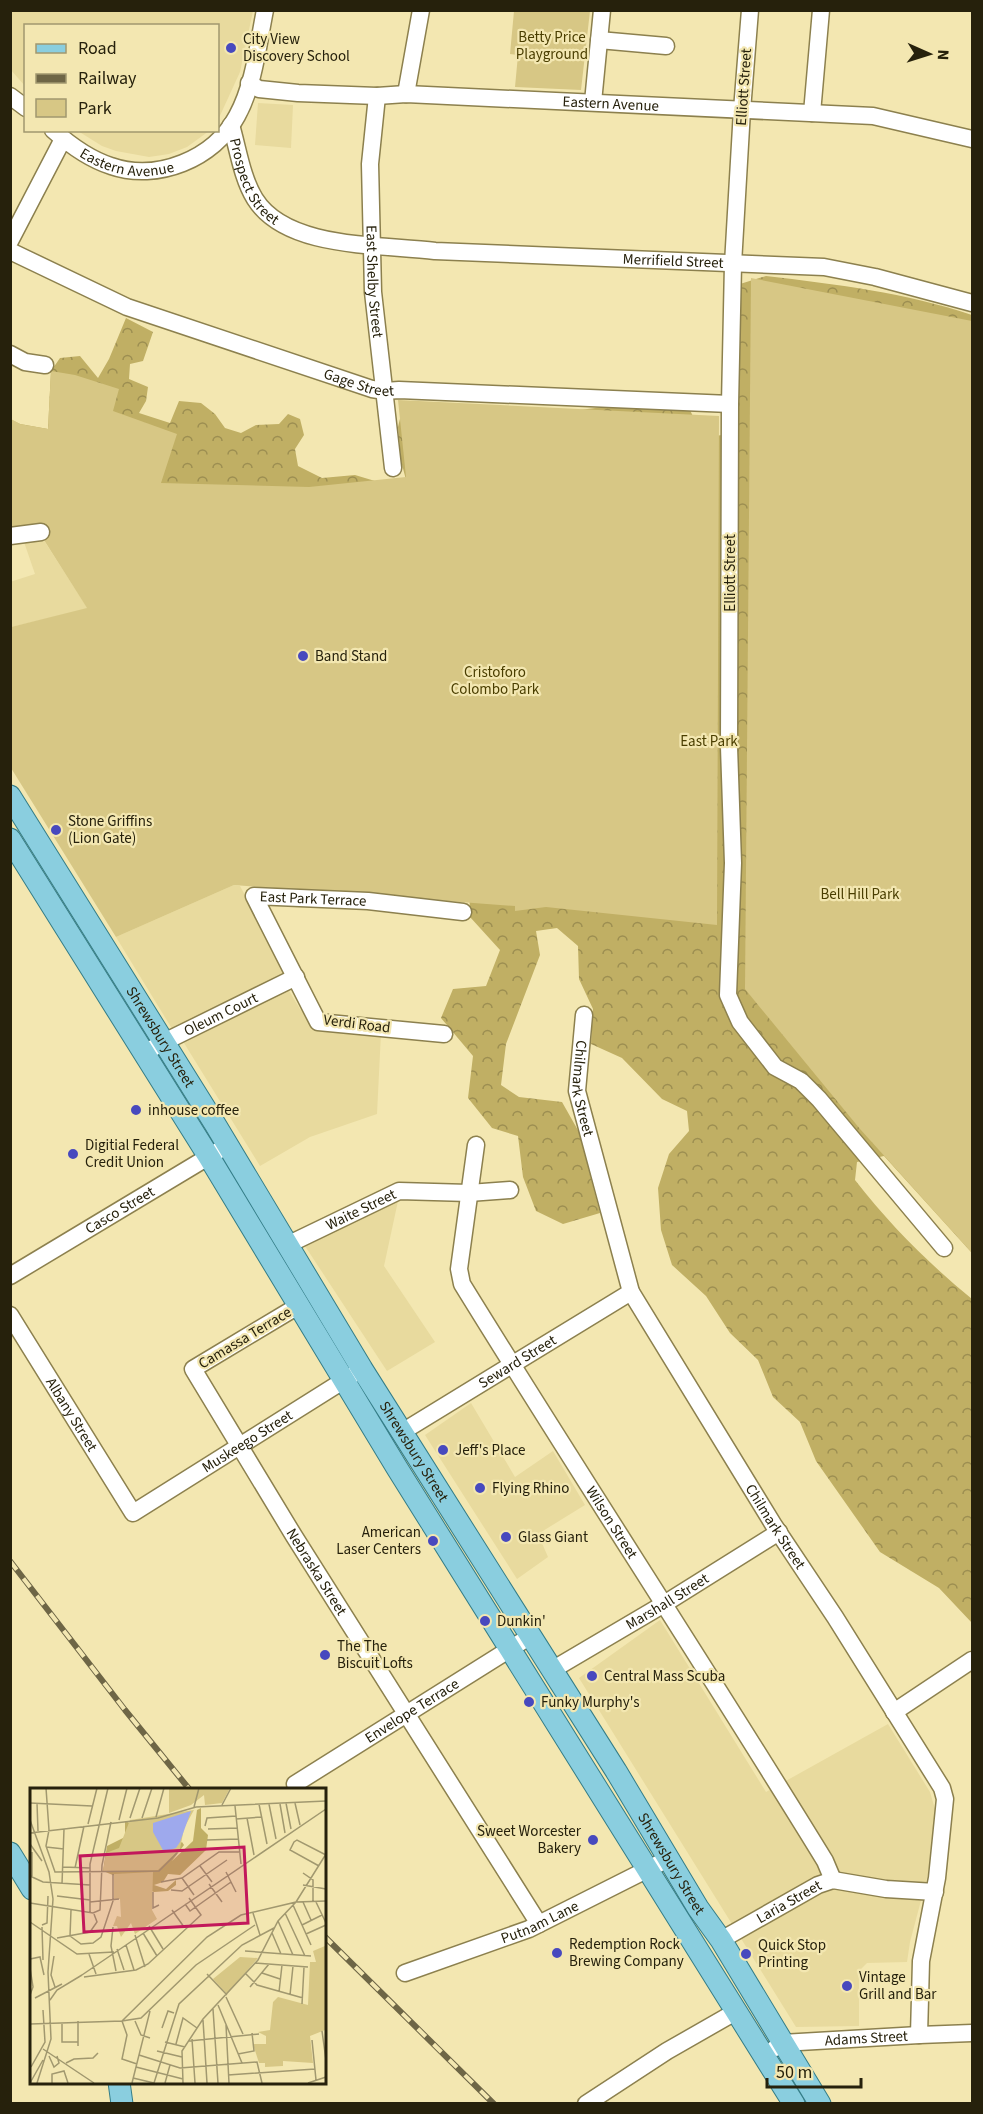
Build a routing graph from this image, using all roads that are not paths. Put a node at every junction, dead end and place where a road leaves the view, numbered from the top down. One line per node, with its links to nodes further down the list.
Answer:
1 (265, 10): 8 (street, Prospect Street)
2 (421, 10): 9 (street)
3 (602, 10): 6 (street)
4 (750, 10): 14 (street, Elliott Street)
5 (821, 10): 15 (street)
6 (599, 40): 7 (street); 12 (street)
7 (666, 46)
8 (249, 83): 11 (street, Eastern Avenue); 16 (street, Prospect Street)
9 (406, 94): 11 (street, Eastern Avenue); 12 (street, Eastern Avenue)
10 (10, 96): 13 (street)
11 (377, 96): 20 (street, East Shelby Street)
12 (593, 102): 14 (street, Eastern Avenue)
13 (24, 106)
14 (742, 110): 15 (street, Eastern Avenue); 22 (street, Elliott Street)
15 (812, 113): 18 (street, Eastern Avenue)
16 (231, 125): 17 (street, Eastern Avenue); 20 (street, Prospect Street)
17 (58, 135): 19 (street)
18 (972, 139)
19 (10, 241)
20 (371, 246): 22 (street, Merrifield Street); 26 (street, East Shelby Street)
21 (10, 251): 26 (street, Gage Street)
22 (734, 264): 23 (street, Merrifield Street); 27 (street, Elliott Street)
23 (972, 303)
24 (10, 354): 25 (street)
25 (45, 365)
26 (385, 391): 27 (street, Gage Street); 28 (street, East Shelby Street)
27 (730, 404): 46 (street, Elliott Street)
28 (393, 468)
29 (41, 532): 30 (street)
30 (10, 536)
31 (10, 796): 32 (main road, Shrewsbury Street)
32 (34, 836): 33 (street); 38 (main road, Shrewsbury Street)
33 (12, 843): 39 (main road, Shrewsbury Street)
34 (463, 912): 35 (street, East Park Terrace)
35 (296, 977): 37 (street, Verdi Road); 38 (street, Oleum Court)
36 (584, 1015): 48 (street, Chilmark Street)
37 (444, 1034)
38 (164, 1042): 39 (street, Oleum Court); 40 (main road, Shrewsbury Street)
39 (144, 1053): 42 (main road, Shrewsbury Street)
40 (228, 1145): 42 (street, Casco Street); 45 (main road, Shrewsbury Street)
41 (476, 1145): 44 (street, Wilson Street)
42 (209, 1157): 47 (street, Casco Street); 49 (main road, Shrewsbury Street)
43 (510, 1190): 44 (street, Waite Street)
44 (469, 1193): 45 (street, Waite Street); 51 (street, Wilson Street)
45 (288, 1245): 53 (main road, Shrewsbury Street)
46 (944, 1248)
47 (10, 1276)
48 (631, 1292): 51 (street, Seward Street); 57 (street, Chilmark Street)
49 (298, 1306): 52 (street, Camassa Terrace); 53 (main road, Shrewsbury Street)
50 (10, 1315): 56 (street, Albany Street)
51 (511, 1365): 54 (street, Seward Street); 58 (street, Wilson Street)
52 (193, 1370): 55 (street, Nebraska Street)
53 (353, 1375): 54 (main road, Shrewsbury Street); 55 (street, Muskeego Street); 60 (main road, Shrewsbury Street)
54 (402, 1432): 59 (main road, Shrewsbury Street)
55 (239, 1446): 56 (street, Muskeego Street); 64 (street, Nebraska Street)
56 (133, 1513)
57 (778, 1532): 58 (street, Marshall Street); 63 (street, Chilmark Street)
58 (664, 1604): 62 (street, Marshall Street); 69 (street, Wilson Street)
59 (529, 1637): 60 (street, Envelope Terrace); 62 (main road, Shrewsbury Street)
60 (511, 1648): 64 (street, Envelope Terrace); 68 (main road, Shrewsbury Street)
61 (972, 1660): 63 (street)
62 (552, 1670): 67 (main road, Shrewsbury Street)
63 (894, 1712): 71 (street, Chilmark Street)
64 (406, 1714): 65 (street, Envelope Terrace); 72 (street, Nebraska Street)
65 (295, 1784)
66 (10, 1853): 70 (main road)
67 (669, 1859): 68 (street, Putnam Lane); 73 (main road, Shrewsbury Street)
68 (649, 1869): 72 (street, Putnam Lane); 75 (main road, Shrewsbury Street)
69 (833, 1880): 71 (street, Laria Street); 73 (street, Laria Street)
70 (30, 1886)
71 (935, 1892): 77 (street, Chilmark Street)
72 (539, 1924): 74 (street, Putnam Lane)
73 (721, 1940): 78 (main road, Shrewsbury Street)
74 (405, 1974)
75 (737, 2011): 78 (main road, Shrewsbury Street); 81 (street)
76 (972, 2033): 77 (street, Adams Street)
77 (919, 2034): 78 (street, Adams Street)
78 (773, 2049): 82 (main road, Shrewsbury Street); 83 (main road, Shrewsbury Street)
79 (119, 2084): 80 (main road)
80 (122, 2103)
81 (586, 2103)
82 (794, 2103)
83 (820, 2103)

